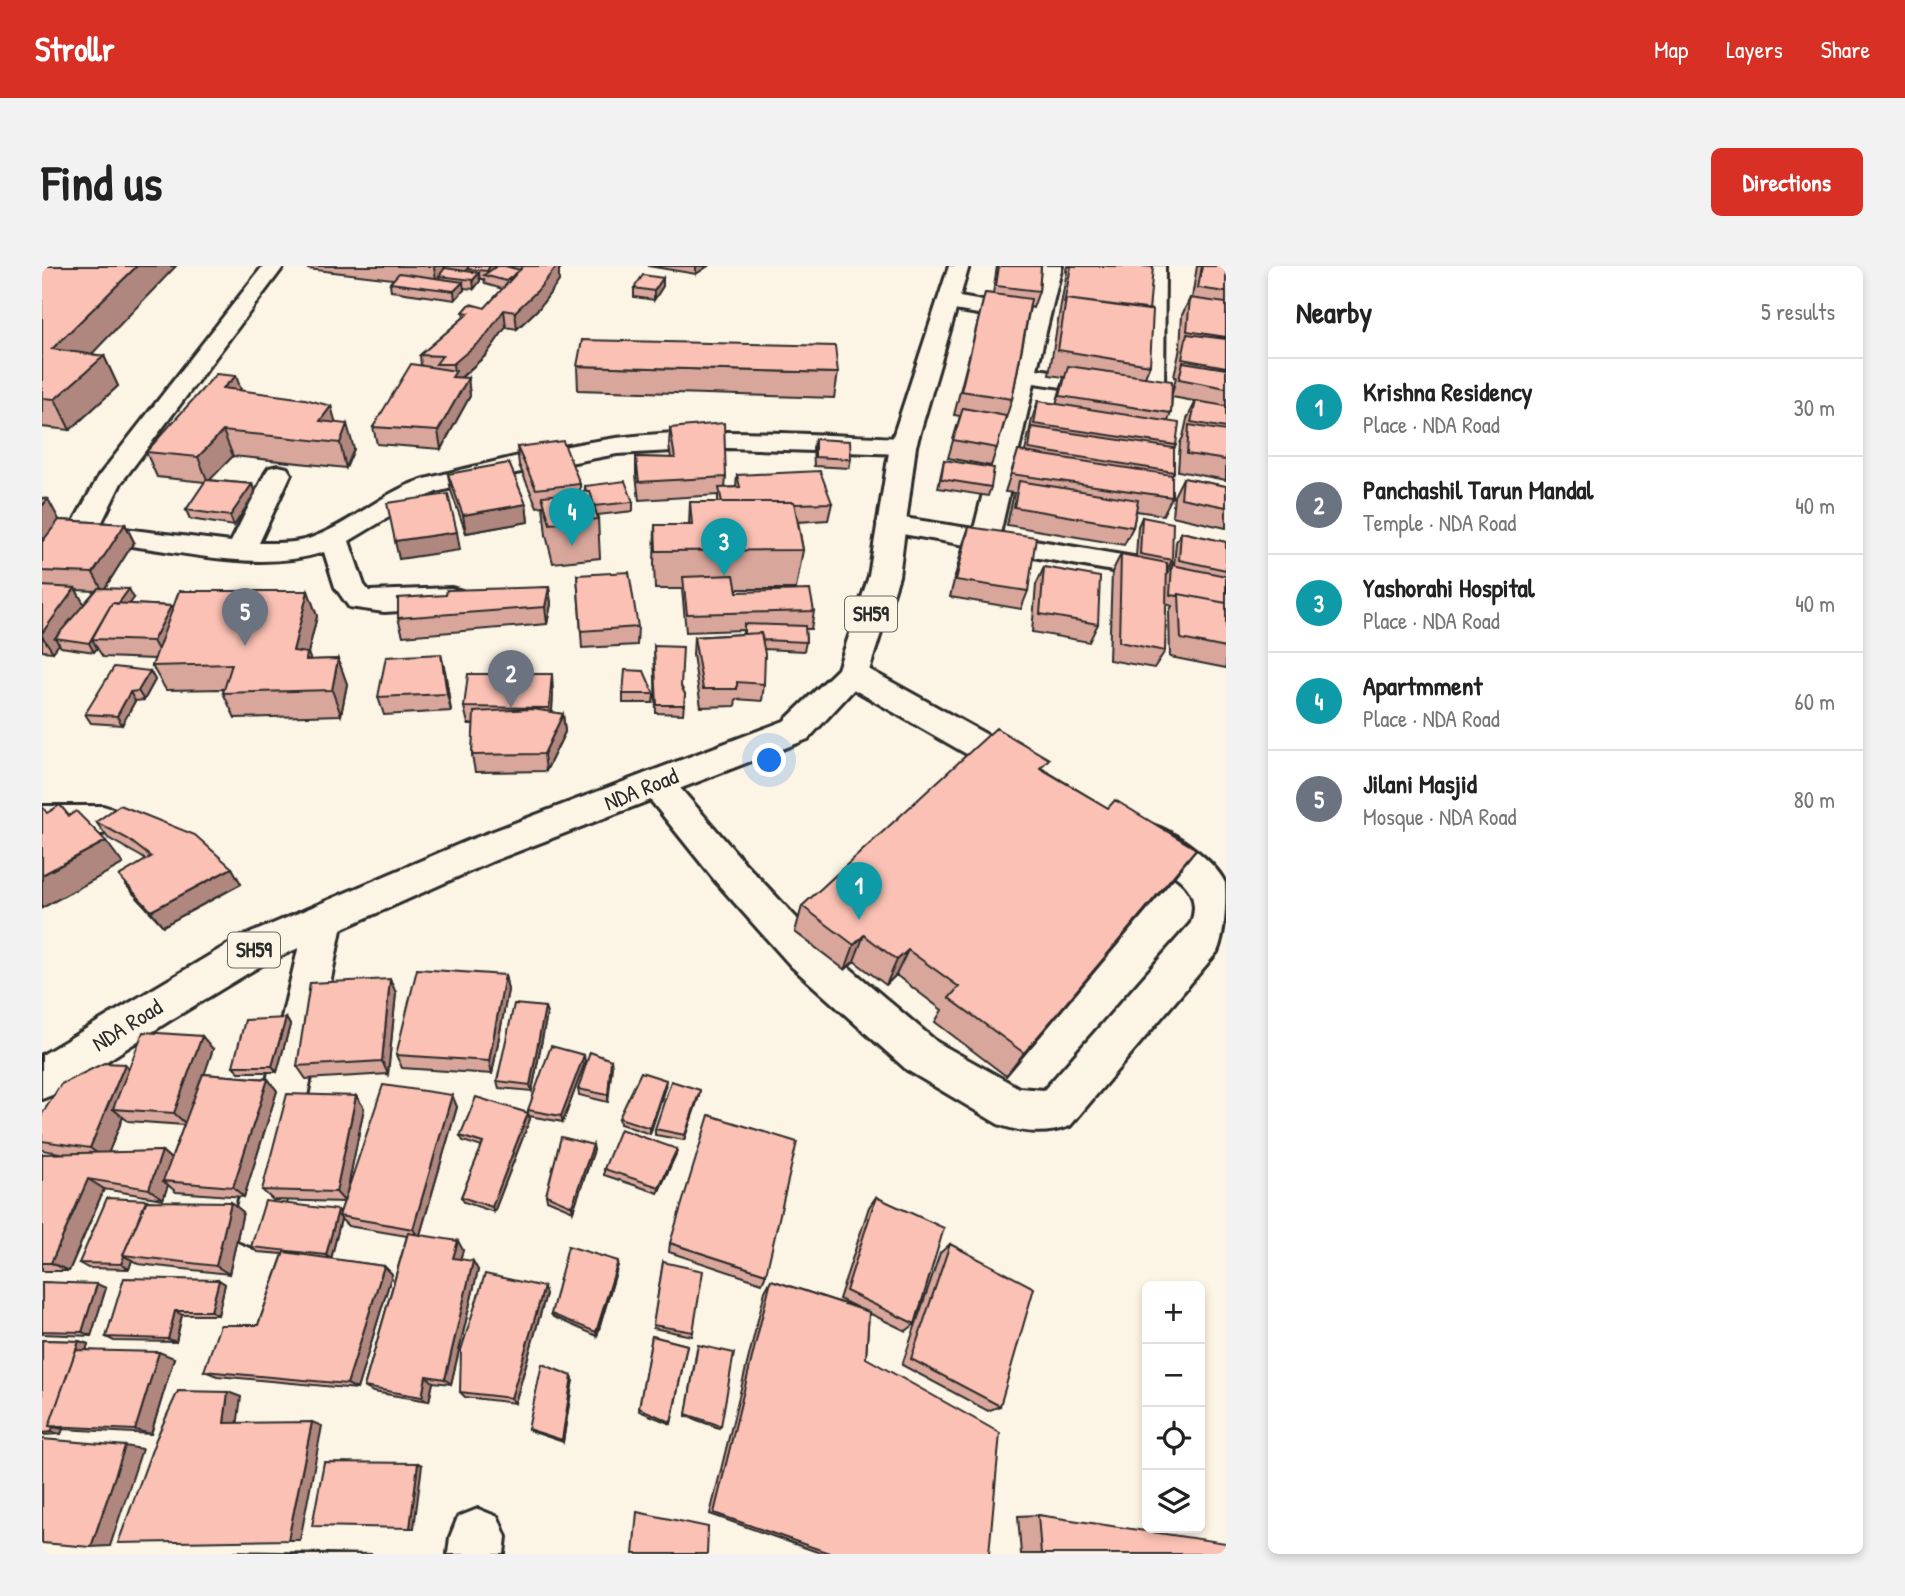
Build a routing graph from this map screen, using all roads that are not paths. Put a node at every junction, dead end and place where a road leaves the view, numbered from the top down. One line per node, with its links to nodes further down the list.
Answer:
1 (274, 266): 12 (street)
2 (959, 266): 5 (street, NDA Road / SH59)
3 (1052, 266): 6 (street)
4 (1155, 266): 7 (street)
5 (948, 302): 6 (street); 8 (street, NDA Road / SH59)
6 (1038, 317): 7 (street)
7 (1025, 374): 14 (street)
8 (903, 446): 10 (street, NDA Road / SH59); 13 (street)
9 (278, 474): 15 (street)
10 (891, 524): 14 (street); 18 (street, NDA Road / SH59)
11 (42, 529): 12 (street)
12 (82, 533): 15 (street)
13 (334, 538): 15 (street); 17 (street)
14 (985, 540): 16 (street)
15 (240, 552)
16 (1226, 582)
17 (473, 596)
18 (852, 674): 19 (street, NDA Road / SH59); 20 (street)
19 (656, 783): 23 (street); 24 (street, NDA Road / SH59)
20 (1055, 788)
21 (42, 820): 22 (street)
22 (103, 820)
23 (1114, 821)
24 (324, 920): 25 (street, NDA Road / SH59); 26 (street)
25 (42, 1079)
26 (257, 1224)

